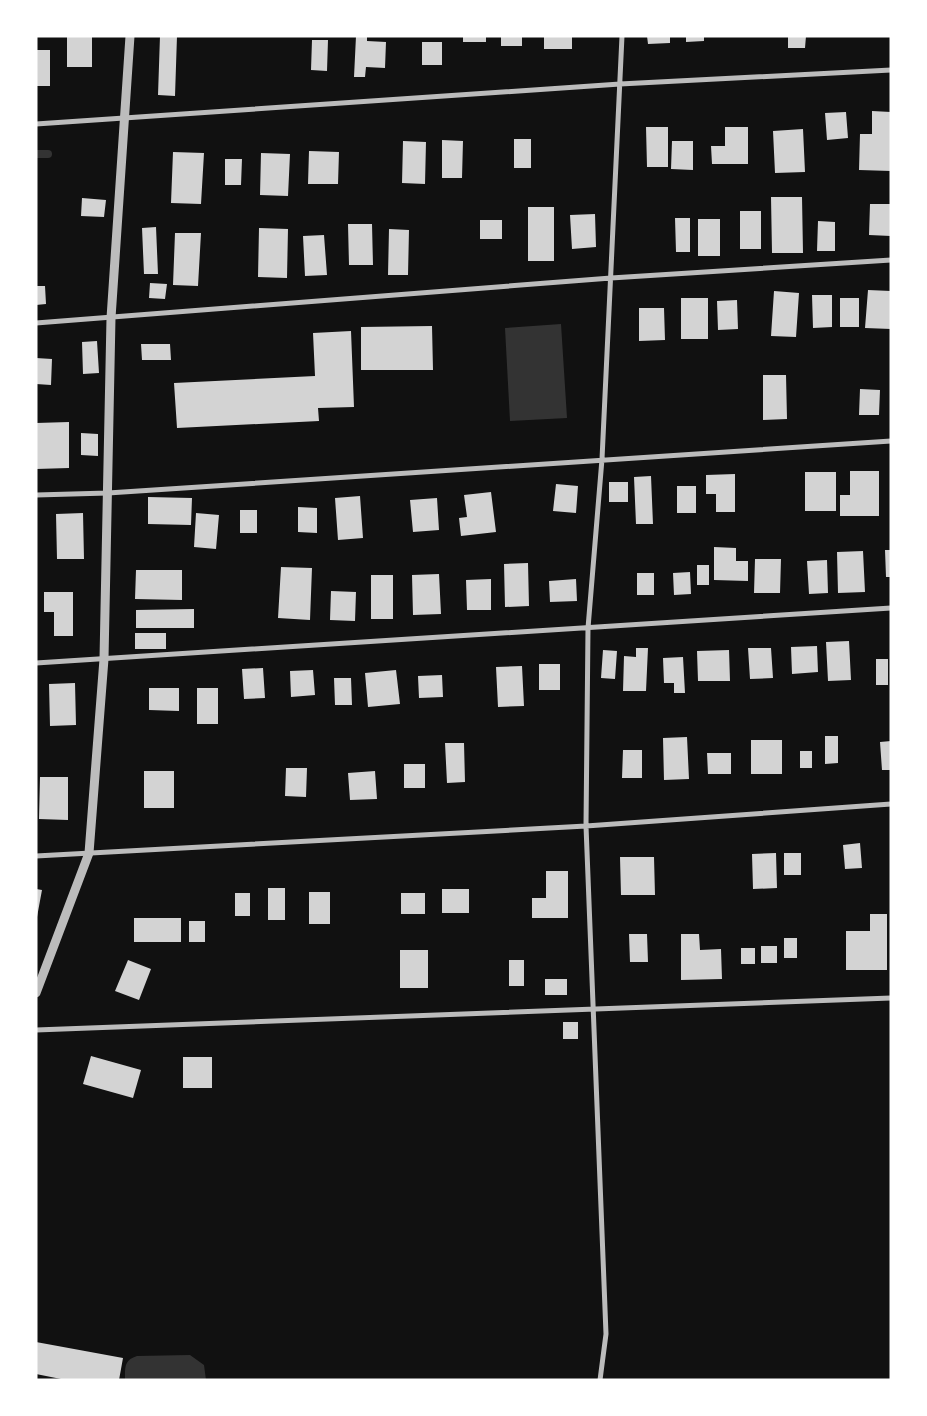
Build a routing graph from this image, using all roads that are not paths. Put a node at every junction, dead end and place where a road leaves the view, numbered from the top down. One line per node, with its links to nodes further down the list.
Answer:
1 (130, 36): 5 (street)
2 (622, 36): 4 (street)
3 (891, 70): 4 (street)
4 (620, 84): 5 (street); 8 (street)
5 (124, 119): 6 (street); 9 (street)
6 (36, 124)
7 (891, 260): 8 (street)
8 (611, 278): 9 (street); 12 (street)
9 (111, 318): 10 (street); 13 (street)
10 (36, 323)
11 (891, 441): 12 (street)
12 (602, 459): 13 (street); 16 (street)
13 (108, 493): 14 (street); 17 (street)
14 (36, 495)
15 (891, 608): 16 (street)
16 (588, 628): 17 (street); 20 (street)
17 (104, 659): 18 (street); 21 (street)
18 (36, 663)
19 (891, 804): 20 (street)
20 (586, 826): 21 (street); 25 (street)
21 (89, 853): 22 (street); 23 (street)
22 (36, 856)
23 (36, 993)
24 (891, 998): 25 (street)
25 (593, 1011): 26 (street); 27 (street)
26 (36, 1030)
27 (600, 1380)

